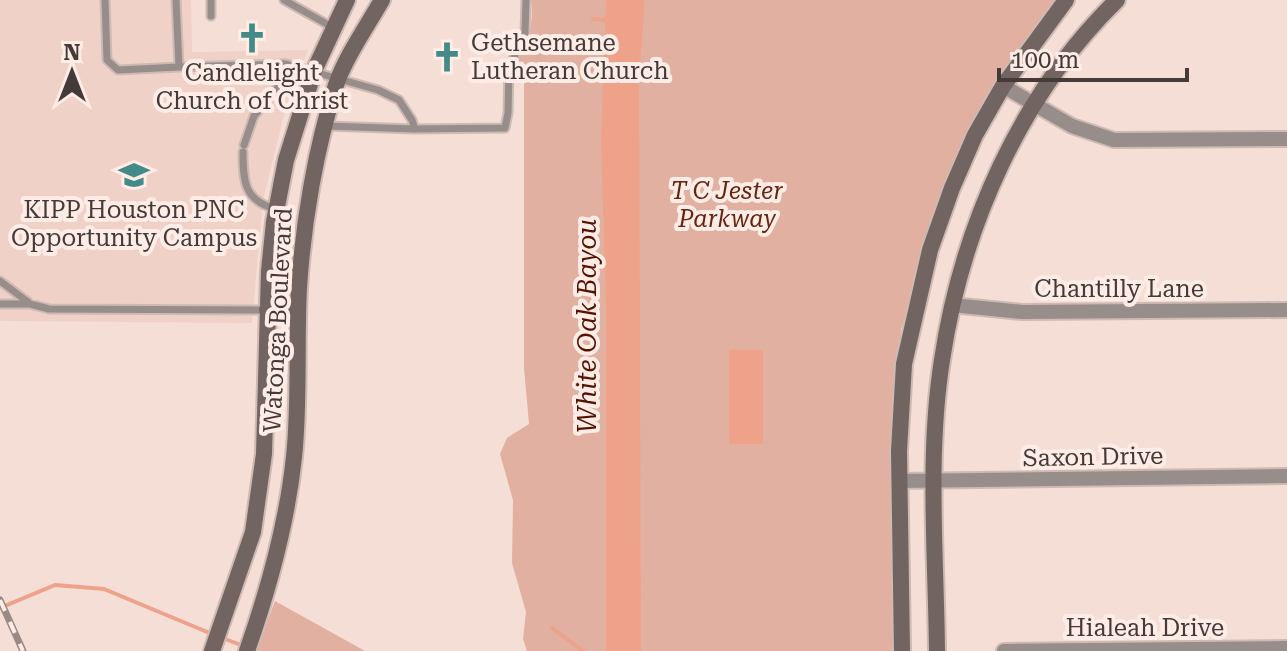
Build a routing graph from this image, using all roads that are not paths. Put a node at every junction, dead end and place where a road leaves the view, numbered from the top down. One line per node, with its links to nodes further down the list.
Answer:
1 (105, 0): 13 (lane)
2 (176, 0): 13 (lane)
3 (211, 0): 10 (lane)
4 (284, 0): 11 (lane)
5 (347, 0): 11 (main road, Watonga Boulevard)
6 (382, 0): 15 (main road, Watonga Boulevard)
7 (526, 0): 19 (lane)
8 (1066, 0): 16 (main road)
9 (1117, 0): 17 (main road)
10 (211, 16)
11 (334, 28): 14 (main road, Watonga Boulevard)
12 (283, 64): 13 (lane); 14 (lane); 21 (lane)
13 (179, 67)
14 (314, 71): 15 (lane); 21 (main road, Watonga Boulevard)
15 (338, 79): 18 (main road, Watonga Boulevard); 19 (lane)
16 (1003, 86): 17 (street); 30 (main road)
17 (1032, 104): 20 (street); 25 (main road)
18 (326, 126): 19 (lane); 27 (main road, Watonga Boulevard)
19 (415, 129)
20 (1287, 139)
21 (276, 209): 26 (main road, Watonga Boulevard)
22 (0, 281): 24 (lane)
23 (0, 304): 24 (lane)
24 (30, 304): 26 (lane)
25 (952, 305): 28 (street, Chantilly Lane); 31 (main road)
26 (267, 310): 27 (main road); 34 (main road, Watonga Boulevard)
27 (298, 310): 35 (main road, Watonga Boulevard)
28 (1287, 310)
29 (1287, 476): 31 (street, Saxon Drive)
30 (899, 481): 31 (street, Saxon Drive); 36 (main road)
31 (935, 481): 37 (main road)
32 (1287, 648): 33 (street, Hialeah Drive)
33 (1271, 650): 38 (street, Hialeah Drive)
34 (212, 651)
35 (247, 651)
36 (902, 651)
37 (937, 651)
38 (1004, 651)

